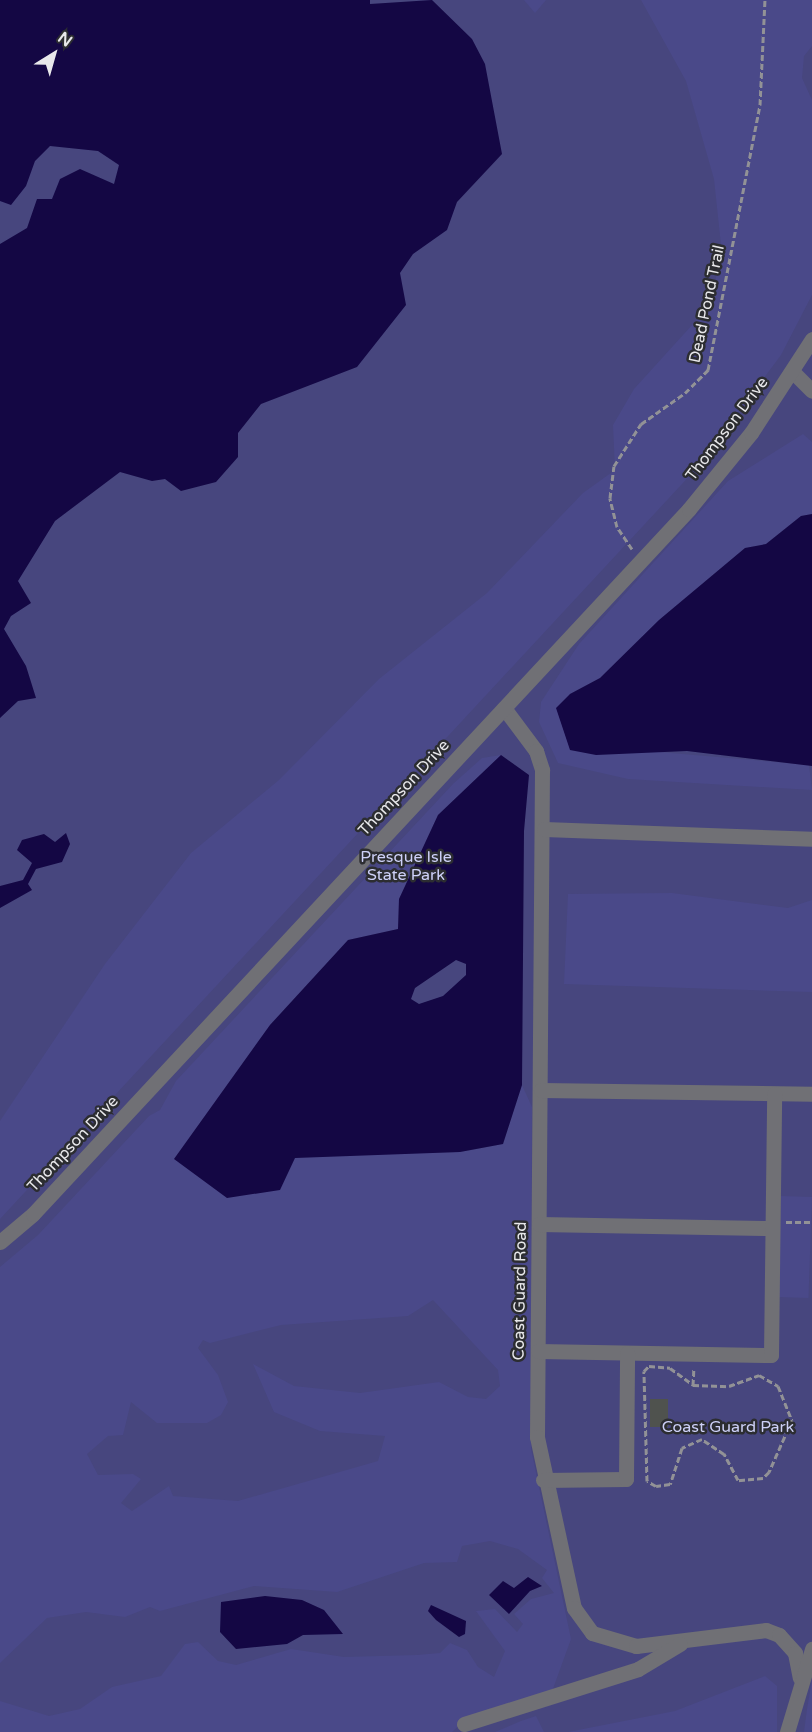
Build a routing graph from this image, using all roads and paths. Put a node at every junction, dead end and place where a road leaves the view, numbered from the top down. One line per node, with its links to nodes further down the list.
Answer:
1 (765, 0): 5 (path, Dead Pond Trail)
2 (812, 339): 3 (street, Thompson Drive)
3 (792, 371): 4 (street); 5 (street, Thompson Drive)
4 (812, 391)
5 (640, 561): 6 (street, Thompson Drive)
6 (504, 708): 7 (street, Coast Guard Road); 15 (street, Thompson Drive)
7 (544, 829): 8 (street); 9 (street, Coast Guard Road)
8 (812, 839)
9 (541, 1089): 10 (street); 13 (street, Coast Guard Road)
10 (774, 1094): 11 (street); 14 (street)
11 (812, 1094)
12 (812, 1222): 14 (path)
13 (539, 1224): 14 (street); 16 (street, Coast Guard Road)
14 (772, 1225): 17 (street)
15 (0, 1242)
16 (538, 1351): 17 (street); 20 (street, Coast Guard Road)
17 (627, 1353): 20 (street)
18 (694, 1358): 19 (path)
19 (693, 1385): 19 (path)
20 (543, 1480): 21 (street, Coast Guard Road)
21 (688, 1640): 23 (street, Coast Guard Road); 24 (street)
22 (812, 1649): 23 (street, Coast Guard Road)
23 (800, 1678): 25 (street, Coast Guard Road)
24 (464, 1724)
25 (787, 1732)

